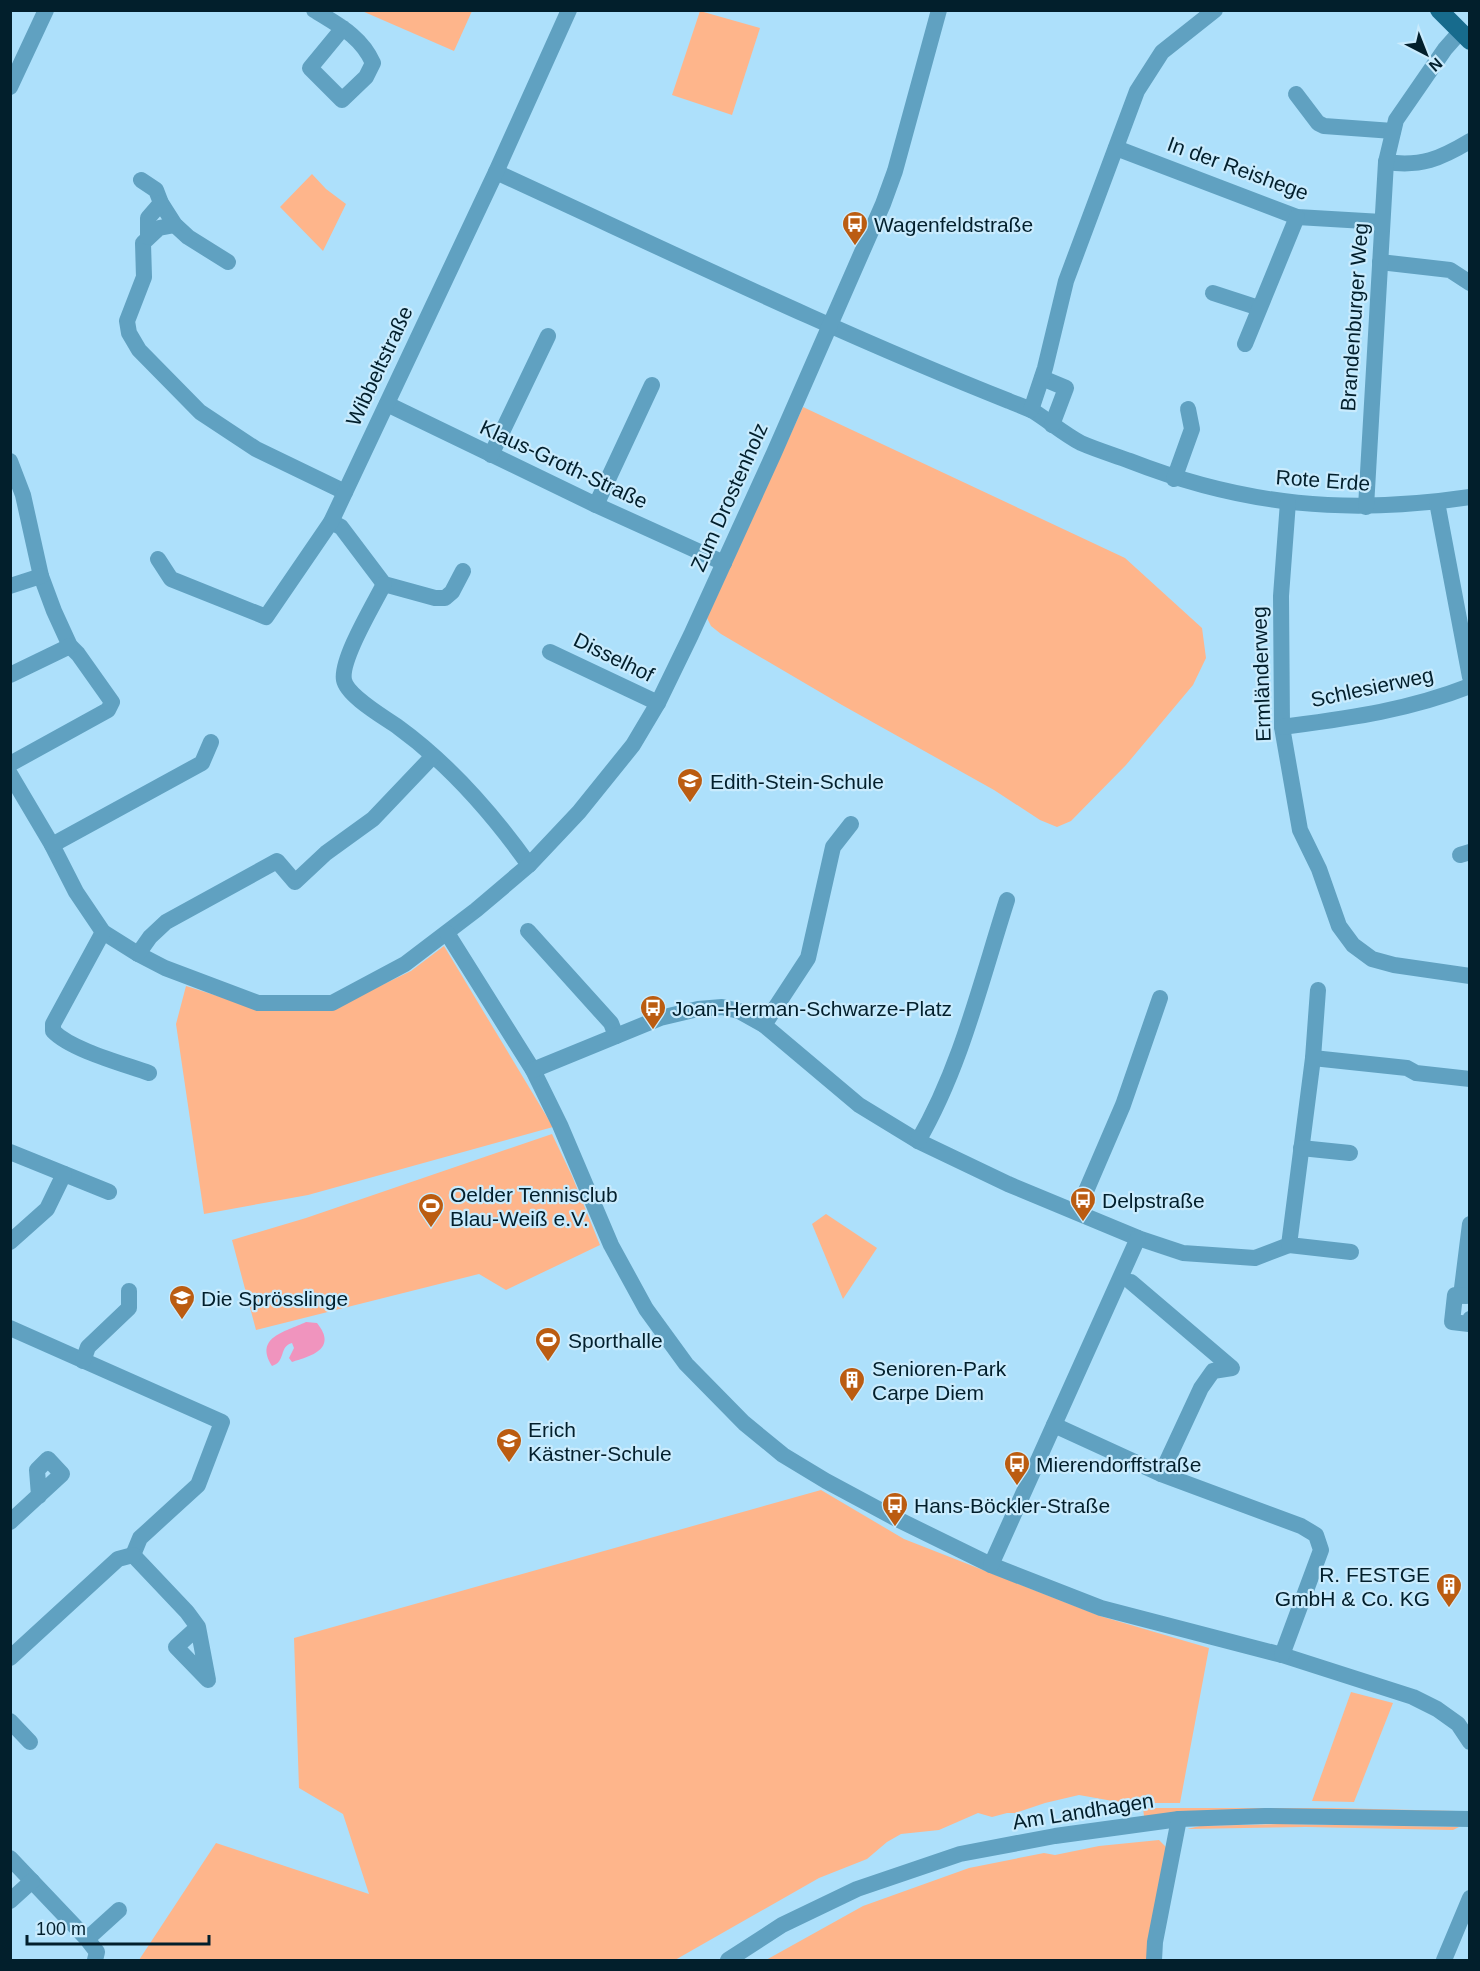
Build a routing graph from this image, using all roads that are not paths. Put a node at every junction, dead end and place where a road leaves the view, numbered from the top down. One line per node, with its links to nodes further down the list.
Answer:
1 (46, 10): 9 (street)
2 (314, 10): 7 (street)
3 (569, 10): 15 (street, Wibbeltstraße)
4 (939, 10): 27 (street, Zum Drostenholz)
5 (1215, 10): 13 (street)
6 (1441, 11): 8 (main road)
7 (343, 28)
8 (1465, 37): 11 (street, Brandenburger Weg)
9 (10, 87)
10 (1296, 94): 11 (street)
11 (1393, 131): 14 (street, Brandenburger Weg)
12 (1470, 141): 14 (street)
13 (1116, 148): 18 (street, In der Reishege); 30 (street)
14 (1386, 162): 19 (street, Brandenburger Weg)
15 (496, 172): 27 (street); 32 (street, Wibbeltstraße)
16 (141, 180): 17 (street)
17 (161, 203): 20 (street); 21 (street)
18 (1297, 217): 19 (street, In der Reishege); 26 (street)
19 (1382, 222): 23 (street, Brandenburger Weg)
20 (175, 225): 21 (street); 22 (street)
21 (148, 237): 39 (street)
22 (228, 262)
23 (1380, 262): 24 (street); 45 (street, Brandenburger Weg)
24 (1470, 283)
25 (1213, 293): 26 (street)
26 (1259, 308): 29 (street)
27 (830, 325): 34 (street); 48 (street, Zum Drostenholz)
28 (548, 336): 36 (street)
29 (1245, 344)
30 (1042, 378): 34 (street); 35 (street)
31 (652, 385): 44 (street)
32 (387, 404): 36 (street, Klaus-Groth-Straße); 39 (street, Wibbeltstraße)
33 (1188, 409): 38 (street)
34 (1031, 410): 35 (street)
35 (1052, 425): 38 (street)
36 (491, 455): 44 (street, Klaus-Groth-Straße)
37 (10, 461): 40 (street)
38 (1174, 479): 42 (street, Rote Erde)
39 (345, 492): 46 (street, Wibbeltstraße)
40 (17, 497): 50 (street)
41 (1470, 497): 43 (street, Rote Erde)
42 (1288, 502): 45 (street, Rote Erde); 59 (street, Ermländerweg)
43 (1437, 502): 45 (street, Rote Erde); 56 (street)
44 (596, 505): 48 (street, Klaus-Groth-Straße)
45 (1365, 507)
46 (331, 522): 47 (street, Wibbeltstraße); 51 (street)
47 (158, 559)
48 (724, 563): 58 (street, Zum Drostenholz)
49 (463, 571): 51 (street)
50 (41, 576): 52 (street); 53 (street)
51 (384, 584): 61 (street)
52 (10, 586)
53 (70, 646): 55 (street); 62 (street)
54 (550, 652): 58 (street, Disselhof)
55 (10, 675)
56 (1470, 677)
57 (1470, 686): 59 (street, Schlesierweg)
58 (658, 704): 66 (street, Zum Drostenholz)
59 (1282, 727): 72 (street, Ermländerweg)
60 (211, 742): 65 (street)
61 (433, 756): 66 (street); 71 (street)
62 (10, 764)
63 (10, 774): 65 (street)
64 (851, 824): 75 (street)
65 (52, 845): 68 (street)
66 (529, 865): 70 (street, Zum Drostenholz)
67 (1007, 900): 81 (street)
68 (103, 932): 71 (street, Zum Drostenholz); 79 (street)
69 (528, 932): 76 (street)
70 (447, 933): 71 (street, Zum Drostenholz); 78 (street)
71 (138, 954)
72 (1470, 976)
73 (1318, 990): 77 (street)
74 (1160, 998): 87 (street)
75 (764, 1025): 76 (street); 81 (street)
76 (616, 1036): 78 (street)
77 (1313, 1058): 80 (street); 82 (street)
78 (533, 1070): 104 (street)
79 (149, 1073)
80 (1470, 1079)
81 (918, 1141): 87 (street)
82 (1301, 1148): 84 (street); 91 (street)
83 (10, 1152): 85 (street)
84 (1350, 1153)
85 (64, 1174): 86 (street); 90 (street)
86 (109, 1192)
87 (1077, 1212): 89 (street)
88 (1470, 1224): 95 (street)
89 (1138, 1238): 91 (street); 99 (street)
90 (10, 1242)
91 (1289, 1245): 92 (street)
92 (1351, 1252)
93 (1131, 1282): 100 (street)
94 (129, 1291): 98 (street)
95 (1465, 1296): 96 (street)
96 (1470, 1319)
97 (10, 1328): 98 (street)
98 (83, 1360): 103 (street)
99 (1054, 1425): 100 (street); 104 (street)
100 (1161, 1474): 106 (street)
101 (39, 1496): 102 (street)
102 (10, 1522)
103 (133, 1555): 105 (street); 107 (street)
104 (991, 1565): 106 (street)
105 (198, 1627)
106 (1282, 1655): 108 (street)
107 (10, 1658)
108 (1464, 1718): 111 (street)
109 (10, 1721): 110 (street)
110 (30, 1742)
111 (1470, 1742)
112 (1179, 1819): 113 (street, Am Landhagen); 121 (street, Am Landhagen); 122 (street)
113 (1470, 1819)
114 (10, 1858): 115 (street)
115 (32, 1881): 117 (street); 119 (street)
116 (1470, 1898): 123 (street)
117 (10, 1901)
118 (119, 1910): 119 (street)
119 (87, 1940): 120 (street)
120 (95, 1960)
121 (728, 1960)
122 (1154, 1960)
123 (1444, 1960)

